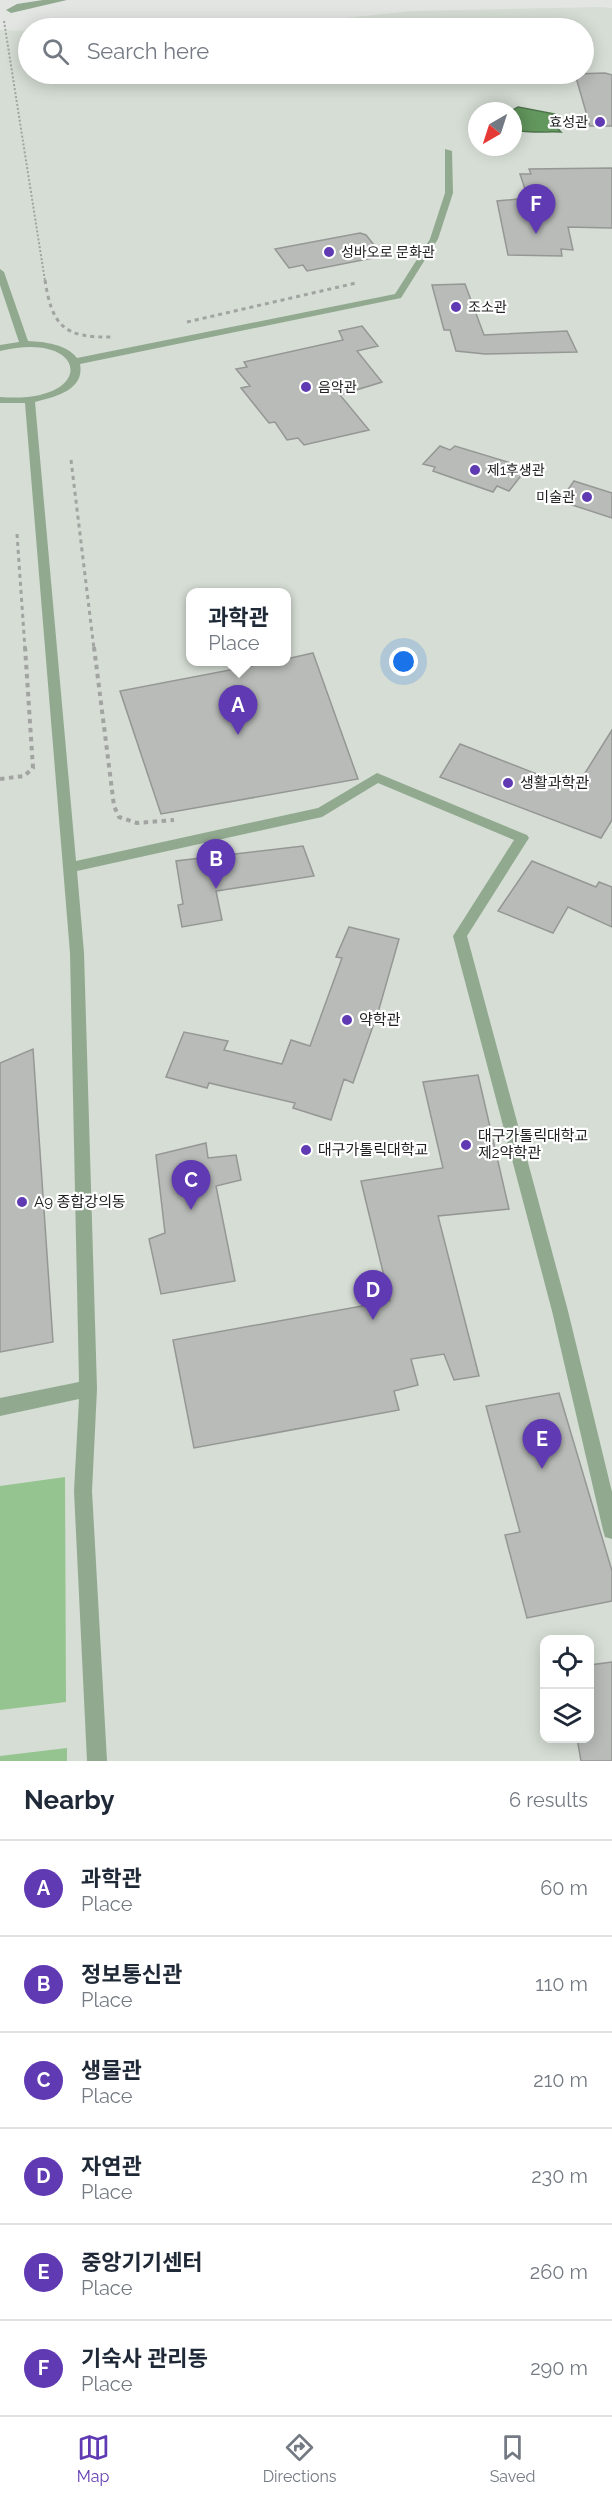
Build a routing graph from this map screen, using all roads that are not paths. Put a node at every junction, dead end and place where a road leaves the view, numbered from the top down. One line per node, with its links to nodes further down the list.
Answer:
1 (62, 0): 2 (street)
2 (7, 11)
3 (448, 151): 7 (lane)
4 (0, 272): 5 (lane)
5 (24, 344): 6 (lane); 7 (lane)
6 (0, 348)
7 (75, 362): 9 (lane)
8 (0, 400): 9 (lane)
9 (30, 401): 10 (lane)
10 (69, 868): 11 (lane); 13 (lane)
11 (88, 1389): 12 (lane); 14 (lane)
12 (0, 1407)
13 (612, 1530)
14 (97, 1761)

